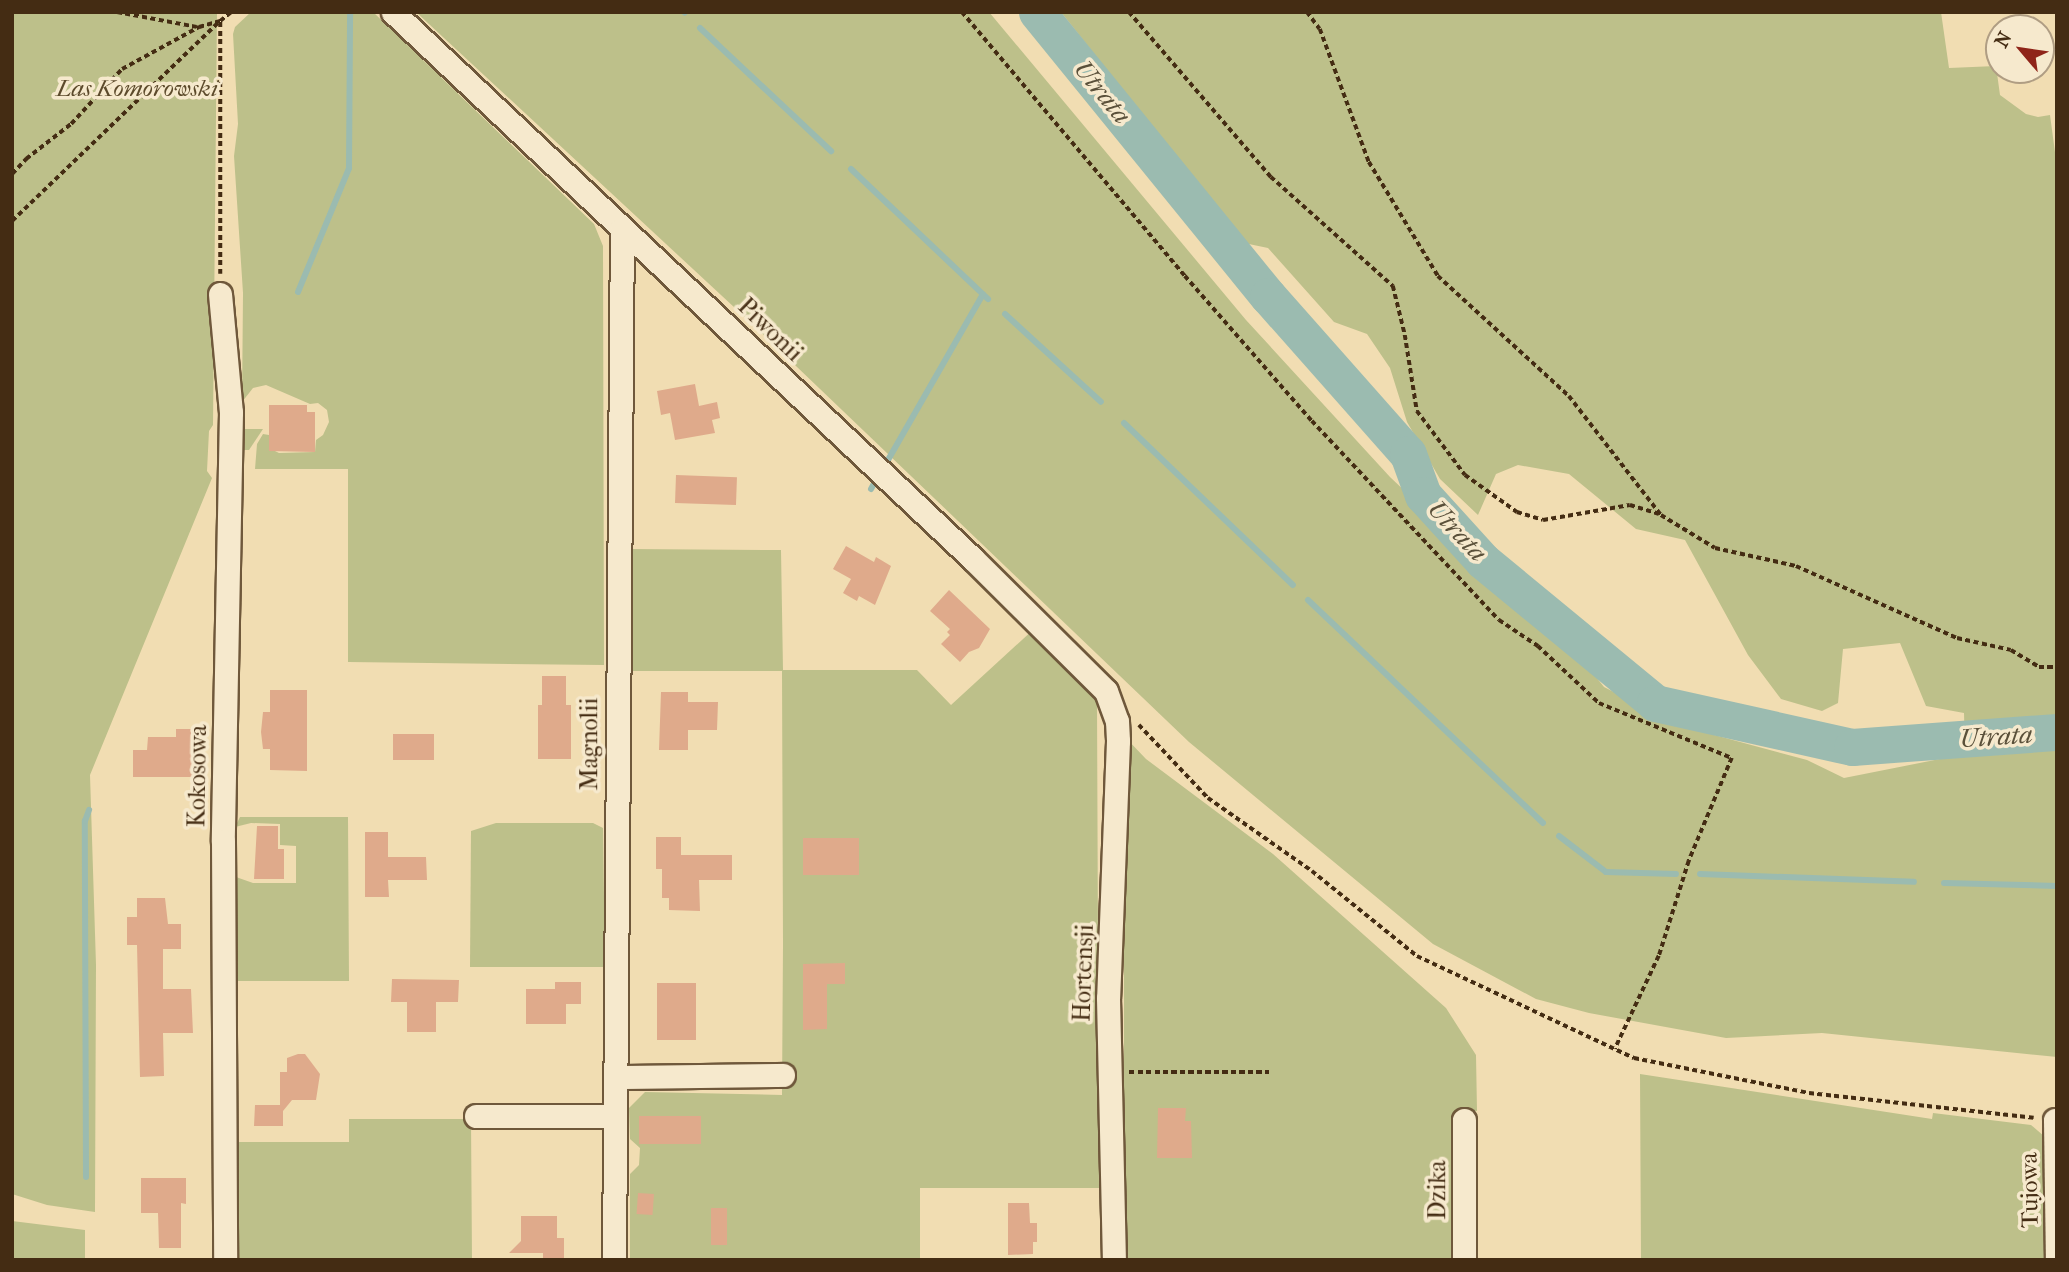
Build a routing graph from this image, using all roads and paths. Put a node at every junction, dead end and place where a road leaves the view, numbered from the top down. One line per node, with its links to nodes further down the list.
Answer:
1 (117, 12): 8 (path)
2 (231, 12): 7 (path)
3 (393, 12): 11 (street, Piwonii)
4 (962, 12): 17 (path)
5 (1129, 12): 13 (path)
6 (1307, 12): 13 (path)
7 (220, 21): 8 (path); 10 (path); 12 (path)
8 (199, 27): 9 (path)
9 (12, 174)
10 (12, 221)
11 (622, 229): 15 (street, Piwonii); 21 (street, Magnolii)
12 (220, 294): 26 (street, Kokosowa)
13 (1661, 515): 14 (path)
14 (2057, 667)
15 (1106, 691): 18 (street, Hortensji)
16 (1134, 720): 17 (path)
17 (1615, 1049): 25 (path)
18 (1109, 1072): 19 (path); 28 (street, Hortensji)
19 (1269, 1072)
20 (783, 1075): 21 (street)
21 (617, 1077): 22 (street, Magnolii)
22 (614, 1115): 23 (street); 27 (street, Magnolii)
23 (476, 1116)
24 (1464, 1120): 29 (street, Dzika)
25 (2055, 1120): 30 (street, Tujowa)
26 (225, 1260)
27 (614, 1260)
28 (1114, 1260)
29 (1464, 1260)
30 (2057, 1260)

